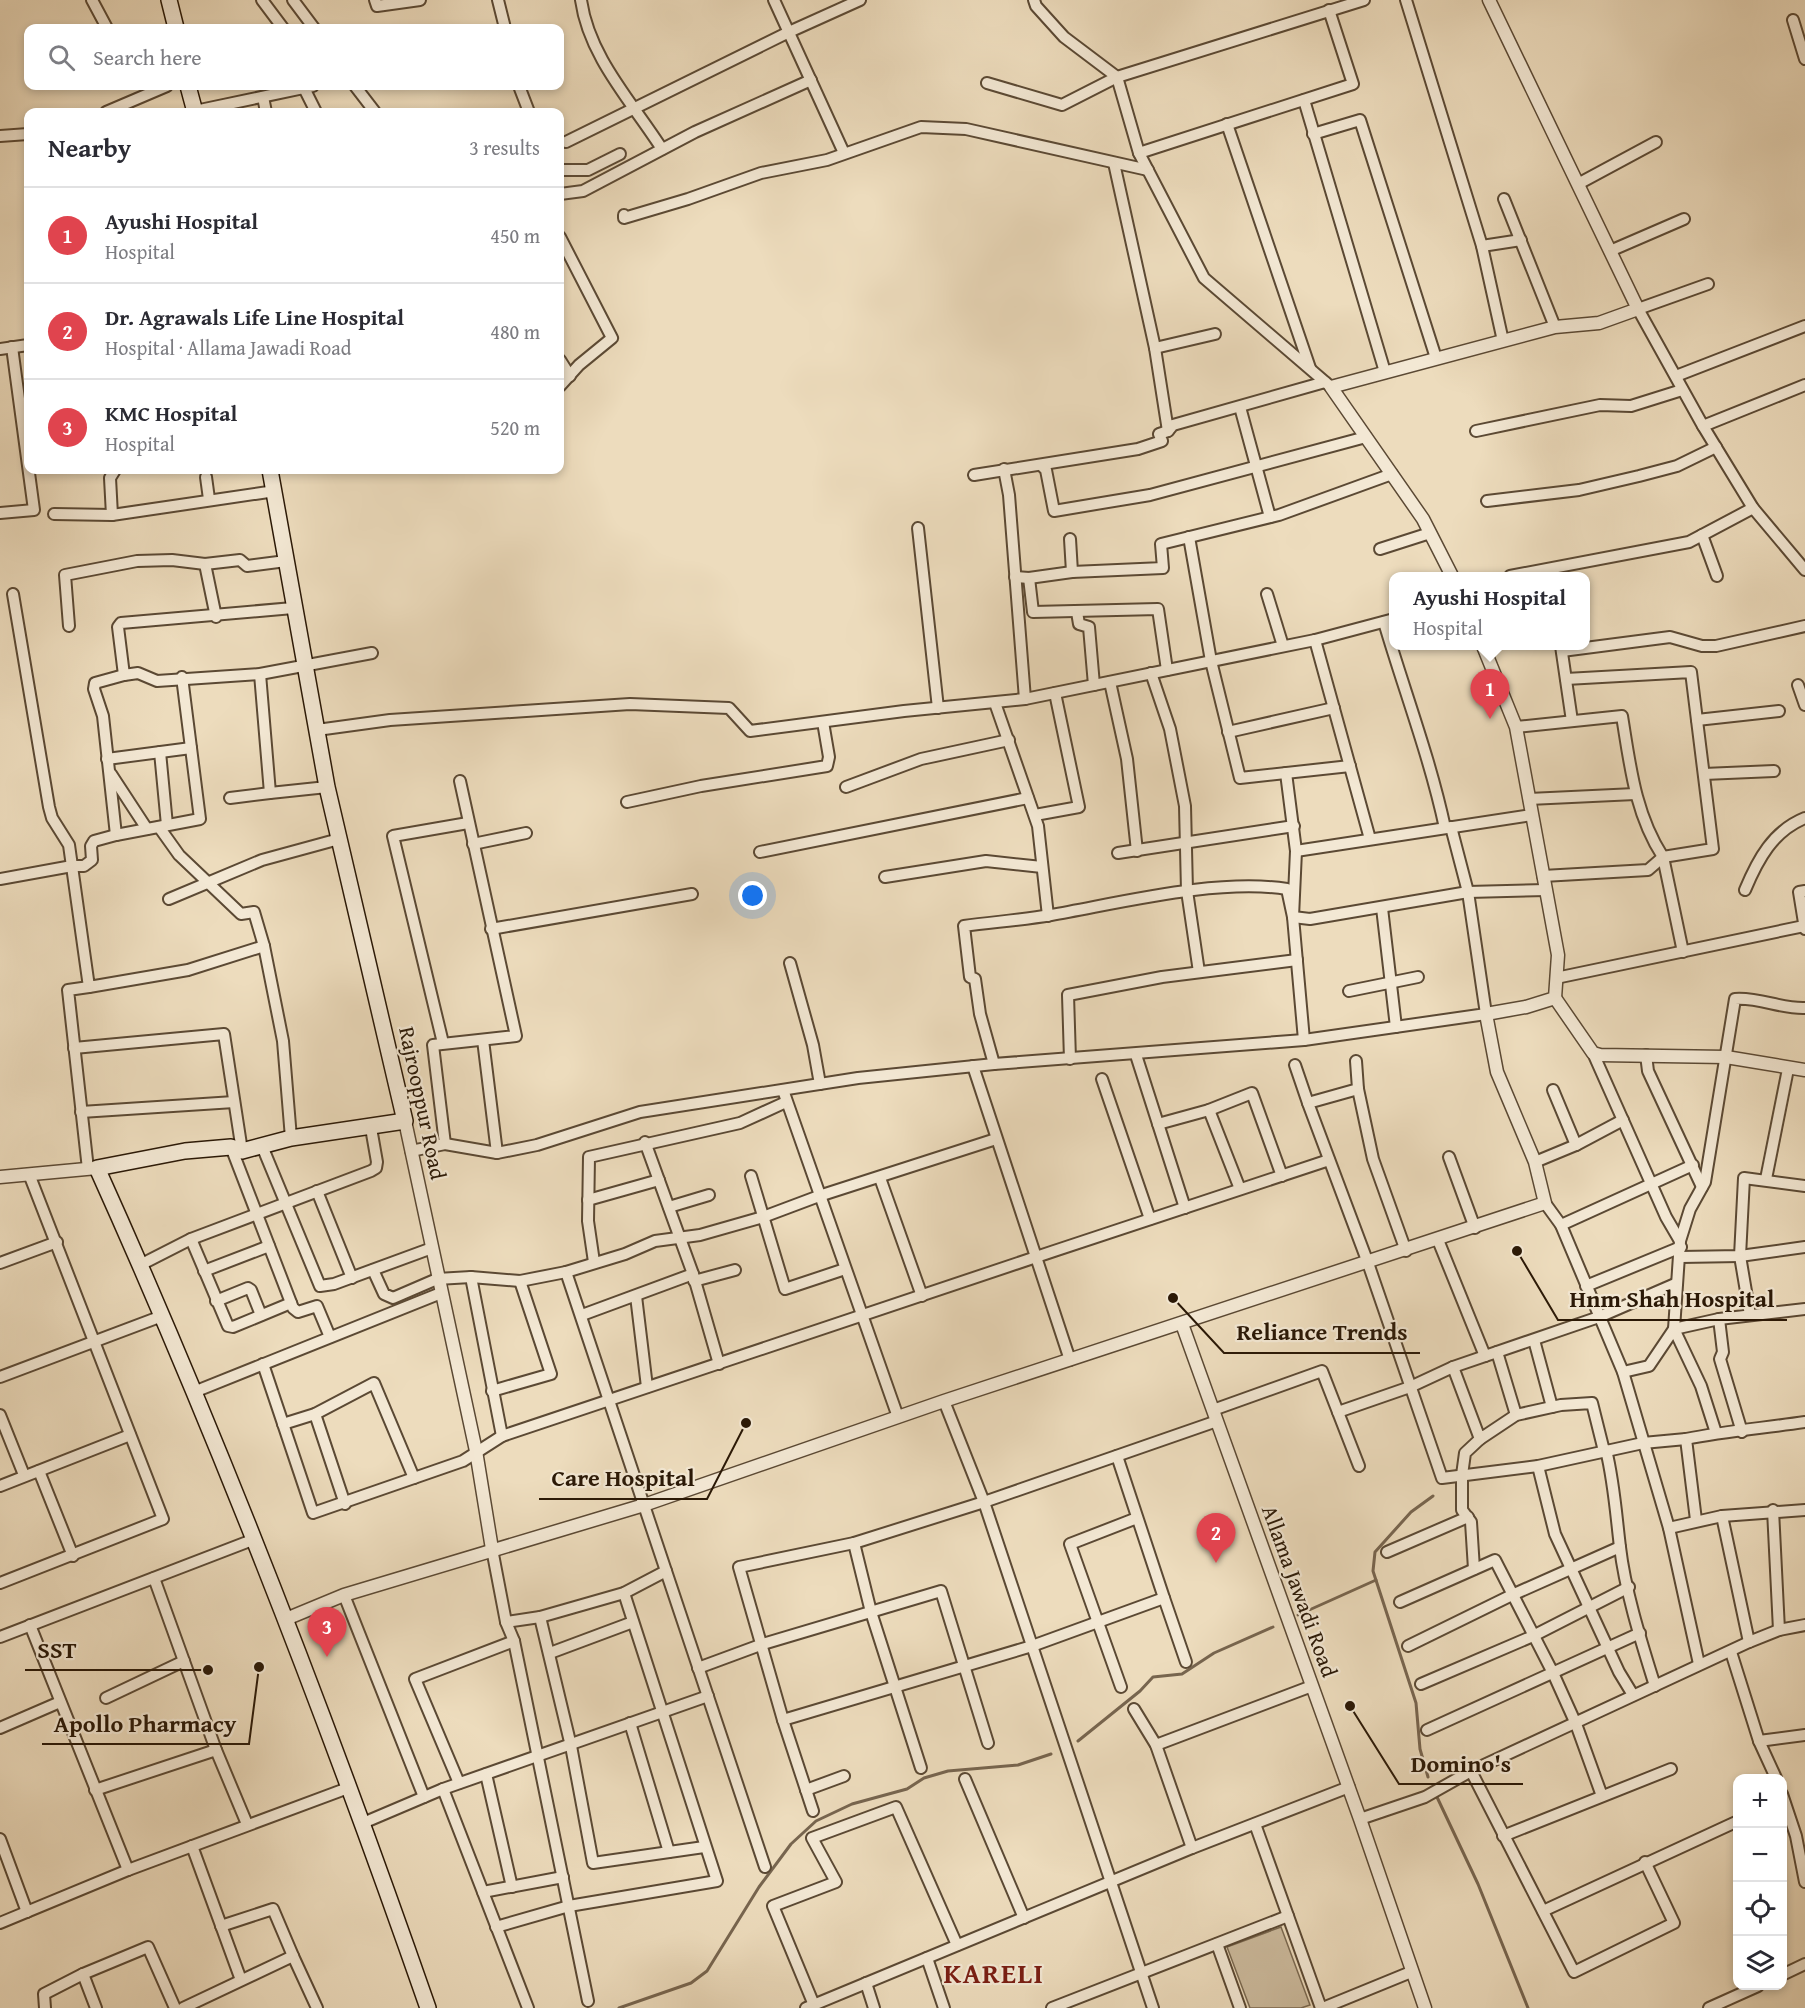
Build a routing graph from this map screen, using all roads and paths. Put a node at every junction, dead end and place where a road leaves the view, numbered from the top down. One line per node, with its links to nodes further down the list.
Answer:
1 (92, 0): 17 (street)
2 (170, 0): 18 (main road)
3 (262, 0): 19 (street)
4 (293, 0): 20 (street)
5 (375, 0): 6 (street)
6 (420, 0)
7 (498, 0): 21 (street)
8 (581, 0): 35 (street)
9 (774, 0): 22 (street)
10 (860, 0): 22 (street)
11 (1034, 0): 24 (street)
12 (1364, 0): 15 (street)
13 (1406, 0): 63 (street)
14 (1488, 0): 56 (street)
15 (1329, 10): 24 (street); 34 (street)
16 (1793, 20): 23 (street)
17 (104, 24)
18 (175, 24)
19 (279, 24)
20 (311, 24)
21 (504, 24)
22 (789, 32): 25 (street); 35 (street)
23 (1805, 58)
24 (1117, 77): 26 (street); 51 (street)
25 (811, 80): 49 (street); 50 (street)
26 (987, 83)
27 (158, 90): 36 (street)
28 (190, 90): 37 (main road)
29 (292, 90): 33 (street)
30 (310, 90): 40 (street)
31 (358, 90): 41 (street)
32 (521, 90): 42 (street)
33 (262, 97): 38 (street); 39 (street)
34 (1304, 100): 43 (street); 45 (street)
35 (636, 107): 47 (street); 49 (street)
36 (115, 108)
37 (194, 108)
38 (213, 108)
39 (265, 108)
40 (315, 108)
41 (372, 108)
42 (527, 108)
43 (1227, 124): 51 (street); 77 (street)
44 (24, 134): 46 (street)
45 (1313, 134): 75 (street); 78 (street)
46 (0, 136)
47 (566, 142)
48 (1656, 142): 56 (street)
49 (662, 149): 57 (street)
50 (844, 153): 53 (street); 59 (street)
51 (1139, 153): 55 (street)
52 (620, 154): 54 (street)
53 (1114, 163): 55 (street); 73 (street)
54 (564, 170)
55 (1148, 170): 77 (street)
56 (1578, 184): 64 (street)
57 (564, 193)
58 (1504, 199): 61 (street)
59 (624, 215)
60 (1684, 219): 64 (street)
61 (1521, 240): 63 (street); 68 (street)
62 (564, 245): 79 (street)
63 (1482, 246): 70 (street)
64 (1610, 251): 66 (street)
65 (1708, 284): 66 (street)
66 (1638, 309): 68 (street); 80 (street)
67 (1805, 326): 80 (street)
68 (1555, 327): 70 (street)
69 (1215, 334): 73 (street)
70 (1503, 341): 75 (street)
71 (24, 346): 72 (street)
72 (12, 347): 74 (street); 89 (street)
73 (1155, 348): 88 (street)
74 (0, 349)
75 (1436, 358): 78 (street)
76 (564, 366): 79 (street)
77 (1311, 370): 82 (street)
78 (1385, 372): 82 (street)
79 (570, 376): 81 (street)
80 (1676, 376): 84 (street)
81 (564, 382)
82 (1328, 384): 85 (street); 90 (street)
83 (1805, 385): 86 (street)
84 (1682, 390): 86 (street); 87 (street)
85 (1240, 406): 88 (street); 93 (street)
86 (1703, 426): 91 (street)
87 (1476, 431)
88 (1168, 432): 92 (street)
89 (24, 436)
90 (1366, 437): 93 (street); 98 (street)
91 (1716, 447): 103 (street); 104 (street)
92 (1041, 465): 93 (street); 94 (street)
93 (1257, 468): 108 (street)
94 (1004, 469): 99 (street); 122 (street)
95 (29, 474): 105 (street)
96 (112, 474): 107 (street)
97 (271, 474): 101 (main road, Rajrooppur Road)
98 (1392, 474): 108 (street); 110 (street)
99 (974, 475)
100 (206, 477): 102 (street)
101 (274, 491): 102 (street); 115 (main road, Rajrooppur Road)
102 (209, 499): 107 (street)
103 (1487, 501)
104 (1753, 508): 111 (street); 117 (street)
105 (0, 513)
106 (54, 514): 107 (street)
107 (112, 515)
108 (1270, 517): 112 (street)
109 (918, 528): 154 (street)
110 (1430, 533): 114 (street); 119 (street)
111 (1702, 535): 120 (street); 121 (street)
112 (1190, 537): 118 (street); 139 (street)
113 (1070, 539): 118 (street)
114 (1380, 549)
115 (286, 561): 116 (street); 126 (main road, Rajrooppur Road)
116 (204, 564): 128 (street); 130 (street)
117 (1805, 570)
118 (1072, 572): 123 (street)
119 (1450, 572)
120 (1550, 572)
121 (1717, 576)
122 (1015, 577): 123 (street); 151 (street)
123 (1029, 578): 127 (street)
124 (13, 594): 200 (street)
125 (1267, 594): 134 (street)
126 (293, 608): 128 (street); 140 (main road, Rajrooppur Road)
127 (1077, 612): 141 (street); 148 (street)
128 (216, 617): 144 (street)
129 (1389, 620): 132 (street)
130 (69, 626)
131 (1805, 626): 133 (street)
132 (1315, 640): 134 (street); 155 (street)
133 (1590, 645)
134 (1283, 646): 139 (street)
135 (1396, 650): 187 (street)
136 (1485, 650): 160 (street)
137 (1561, 650): 146 (street)
138 (372, 653): 140 (street)
139 (1211, 661): 141 (street); 162 (street)
140 (304, 667): 143 (street); 161 (main road, Rajrooppur Road)
141 (1167, 670): 142 (street)
142 (1151, 673): 147 (street); 193 (street)
143 (260, 674): 145 (street); 175 (street)
144 (124, 675): 145 (street); 166 (street)
145 (182, 677): 164 (street)
146 (1566, 679): 157 (street); 158 (street)
147 (1110, 682): 148 (street); 196 (street)
148 (1094, 685): 150 (street)
149 (1798, 685): 153 (street)
150 (1055, 693): 151 (street); 181 (street)
151 (1025, 699): 152 (street)
152 (995, 703): 154 (street); 163 (street)
153 (1805, 705)
154 (938, 708): 159 (street)
155 (1334, 708): 162 (street); 167 (street)
156 (1779, 711): 157 (street)
157 (1697, 720): 171 (street)
158 (1572, 721): 160 (street); 176 (street)
159 (823, 722): 161 (street); 180 (street)
160 (1516, 727): 179 (street)
161 (317, 730): 173 (main road, Rajrooppur Road)
162 (1228, 732): 170 (street)
163 (1009, 740): 174 (street); 178 (street)
164 (191, 748): 165 (street); 185 (street)
165 (160, 752): 166 (street); 185 (street)
166 (107, 759): 169 (street)
167 (1350, 766): 170 (street); 192 (street)
168 (1774, 771): 171 (street)
169 (109, 772): 188 (street); 190 (street)
170 (1286, 773): 186 (street)
171 (1704, 774): 199 (street)
172 (460, 781): 184 (street)
173 (327, 787): 175 (street); 191 (main road, Rajrooppur Road)
174 (846, 787)
175 (270, 793): 177 (street)
176 (1635, 794): 179 (street); 199 (street)
177 (230, 798)
178 (1028, 798): 181 (street); 197 (street)
179 (1529, 799): 182 (street)
180 (627, 802)
181 (1035, 815): 201 (street)
182 (1532, 815): 187 (street); 202 (street)
183 (1805, 818): 207 (street)
184 (468, 823): 194 (street); 234 (street)
185 (163, 826): 188 (street); 205 (street)
186 (1294, 826): 193 (street); 195 (street)
187 (1448, 827): 192 (street); 210 (street)
188 (147, 829): 190 (street)
189 (526, 833): 194 (street)
190 (116, 835): 200 (street)
191 (339, 839): 205 (street); 258 (main road, Rajrooppur Road)
192 (1370, 839): 195 (street)
193 (1185, 841): 196 (street); 208 (street)
194 (473, 844): 217 (street)
195 (1296, 850): 215 (street)
196 (1137, 851): 198 (street)
197 (760, 852)
198 (1118, 853)
199 (1664, 857): 202 (street); 219 (street)
200 (72, 866): 204 (street); 226 (street)
201 (1042, 867): 203 (street); 214 (street)
202 (1543, 876): 206 (street)
203 (885, 878)
204 (0, 879)
205 (208, 883): 212 (street); 218 (street)
206 (1546, 890): 210 (street); 224 (street)
207 (1745, 890)
208 (1187, 891): 214 (street); 215 (street); 222 (street)
209 (1805, 891): 216 (street)
210 (1468, 892): 213 (street); 230 (street)
211 (692, 894): 217 (street)
212 (170, 899)
213 (1382, 908): 215 (street); 225 (street)
214 (1048, 916): 242 (street)
215 (1293, 917): 220 (street)
216 (1805, 928): 219 (street)
217 (491, 929): 232 (street)
218 (264, 946): 226 (street); 261 (street)
219 (1683, 952): 224 (street)
220 (1298, 960): 222 (street); 233 (street)
221 (790, 963): 248 (street)
222 (1199, 972): 240 (street)
223 (1418, 977): 225 (street)
224 (1556, 978): 228 (street)
225 (1391, 983): 227 (street); 231 (street)
226 (89, 987): 235 (street)
227 (1349, 991)
228 (1555, 998): 230 (street); 236 (street)
229 (1805, 1008): 239 (street)
230 (1486, 1014): 231 (street); 272 (street)
231 (1396, 1027): 233 (street)
232 (483, 1040): 234 (street); 269 (street)
233 (1304, 1040): 237 (street)
234 (443, 1043): 264 (street)
235 (74, 1048): 253 (street); 256 (street)
236 (1593, 1053): 238 (street); 257 (street)
237 (1136, 1055): 240 (street); 259 (street)
238 (1646, 1055): 239 (street); 273 (street)
239 (1726, 1057): 245 (street); 284 (street)
240 (1070, 1059): 242 (street)
241 (1356, 1061): 249 (street)
242 (994, 1064): 244 (street)
243 (1295, 1065): 254 (street)
244 (974, 1066): 248 (street); 262 (street)
245 (1788, 1069): 246 (street); 280 (street)
246 (1805, 1070)
247 (1102, 1080): 296 (street)
248 (820, 1084): 250 (street)
249 (1358, 1089): 254 (street); 307 (street)
250 (783, 1090): 252 (street); 269 (street)
251 (1553, 1090): 265 (street)
252 (786, 1101): 263 (street); 288 (street)
253 (234, 1102): 256 (street); 267 (street)
254 (1308, 1103): 271 (street)
255 (1209, 1110): 259 (street); 277 (street); 285 (street)
256 (81, 1112): 274 (street)
257 (1623, 1120): 265 (street); 282 (street)
258 (405, 1121): 260 (main road); 268 (street, Rajrooppur Road)
259 (1158, 1124): 293 (street)
260 (371, 1128): 261 (main road); 286 (street)
261 (291, 1138): 266 (main road)
262 (996, 1139): 279 (street); 308 (street)
263 (645, 1142): 281 (street); 289 (street)
264 (445, 1144): 268 (street); 269 (street)
265 (1576, 1144): 272 (street)
266 (262, 1146): 267 (main road); 290 (street)
267 (237, 1149): 274 (main road); 294 (street)
268 (411, 1151): 305 (street, Rajrooppur Road)
269 (497, 1153)
270 (1449, 1157): 298 (street)
271 (1329, 1160): 277 (street); 312 (street)
272 (1534, 1162): 291 (street)
273 (1693, 1165): 282 (street); 284 (street)
274 (92, 1168): 275 (street); 313 (main road)
275 (29, 1174): 278 (street); 302 (street)
276 (751, 1176): 295 (street)
277 (1282, 1176): 285 (street)
278 (0, 1177)
279 (880, 1178): 288 (street); 328 (street)
280 (1766, 1179): 283 (street); 309 (street)
281 (659, 1180): 289 (street); 292 (street)
282 (1652, 1183): 297 (street); 306 (street)
283 (1805, 1186)
284 (1702, 1187): 306 (street)
285 (1240, 1190): 293 (street)
286 (316, 1191): 290 (street); 321 (street)
287 (710, 1195): 292 (street)
288 (819, 1196): 295 (street); 314 (street)
289 (588, 1200): 310 (street)
290 (285, 1203): 294 (street); 321 (street)
291 (1545, 1203): 297 (street); 298 (street)
292 (669, 1207): 299 (street)
293 (1185, 1208): 296 (street)
294 (257, 1214): 300 (street); 303 (street)
295 (763, 1217): 299 (street); 314 (street)
296 (1150, 1219): 308 (street)
297 (1561, 1225): 325 (street)
298 (1474, 1228): 301 (street)
299 (680, 1238): 310 (street); 320 (street)
300 (191, 1239): 313 (street); 317 (street)
301 (1438, 1240): 307 (street); 345 (street)
302 (57, 1242): 311 (street); 343 (street)
303 (269, 1245): 317 (street); 330 (street)
304 (1805, 1247): 309 (street)
305 (432, 1248): 315 (street); 322 (street, Rajrooppur Road)
306 (1681, 1248): 309 (street); 324 (street); 325 (street)
307 (1406, 1251): 312 (street)
308 (1035, 1256): 328 (street); 346 (street)
309 (1740, 1256): 334 (street)
310 (594, 1262): 318 (street)
311 (0, 1263)
312 (1368, 1263): 339 (street); 352 (street)
313 (141, 1265): 335 (main road)
314 (845, 1269): 336 (street)
315 (373, 1270): 321 (street); 322 (street)
316 (735, 1270): 320 (street)
317 (204, 1271): 329 (street)
318 (566, 1272): 323 (street); 333 (street)
319 (471, 1277): 322 (street); 323 (street); 354 (street)
320 (693, 1277): 327 (street); 348 (street)
321 (352, 1278)
322 (438, 1279): 326 (street, Rajrooppur Road)
323 (520, 1281): 354 (street)
324 (1675, 1284): 337 (street); 340 (street)
325 (1586, 1286): 337 (street)
326 (441, 1293): 341 (street); 375 (street, Rajrooppur Road)
327 (636, 1296): 333 (street); 353 (street)
328 (922, 1296): 336 (street)
329 (216, 1301): 332 (street); 332 (street)
330 (291, 1303): 332 (street); 341 (street)
331 (1805, 1309): 334 (street)
332 (261, 1315)
333 (582, 1315): 356 (street)
334 (1750, 1315): 338 (street)
335 (162, 1316): 343 (street); 355 (main road)
336 (862, 1317): 348 (street); 363 (street)
337 (1599, 1317): 342 (street); 350 (street)
338 (1719, 1319): 340 (street); 368 (street)
339 (1182, 1324): 346 (street); 361 (street, Allama Jawadi Road)
340 (1674, 1329): 350 (street); 367 (street)
341 (330, 1337): 347 (street)
342 (1534, 1340): 344 (street); 358 (street)
343 (95, 1341): 351 (street); 369 (street)
344 (1497, 1352): 345 (street); 362 (street)
345 (1485, 1356): 349 (street)
346 (1070, 1360): 357 (street)
347 (263, 1364): 355 (street); 366 (street)
348 (719, 1364): 353 (street)
349 (1454, 1367): 352 (street); 371 (street)
350 (1623, 1372): 373 (street)
351 (0, 1377)
352 (1410, 1387): 359 (street); 381 (street)
353 (647, 1388): 356 (street)
354 (492, 1391): 370 (street)
355 (194, 1392): 394 (main road)
356 (609, 1400): 370 (street); 386 (street)
357 (944, 1401): 363 (street); 384 (street)
358 (1552, 1407): 362 (street); 374 (street)
359 (1338, 1412): 361 (street); 377 (street)
360 (315, 1414): 366 (street); 382 (street); 385 (street)
361 (1215, 1415): 376 (street); 439 (street, Allama Jawadi Road)
362 (1516, 1415): 371 (street)
363 (898, 1417): 386 (street)
364 (1, 1421): 380 (street)
365 (1805, 1422): 368 (street)
366 (284, 1424): 385 (street)
367 (1716, 1432): 368 (street); 372 (street)
368 (1742, 1432)
369 (130, 1435): 379 (street); 399 (street)
370 (502, 1436): 375 (street)
371 (1480, 1439): 381 (street)
372 (1686, 1439): 373 (street); 392 (street)
373 (1642, 1443): 374 (street); 393 (street)
374 (1605, 1450): 378 (street); 396 (street)
375 (476, 1451): 382 (street); 397 (street, Rajrooppur Road)
376 (1117, 1456): 384 (street); 391 (street)
377 (1359, 1466)
378 (1538, 1466): 381 (street); 400 (street)
379 (39, 1471): 380 (street); 399 (street)
380 (24, 1474): 383 (street)
381 (1462, 1475): 390 (street)
382 (414, 1478): 385 (street)
383 (0, 1486)
384 (984, 1502): 395 (street); 427 (street)
385 (345, 1504)
386 (644, 1505): 397 (street); 402 (street)
387 (1773, 1510): 388 (street); 389 (street); 420 (street)
388 (1805, 1510)
389 (1722, 1516): 392 (street); 425 (street)
390 (1468, 1517): 398 (street); 401 (street)
391 (1137, 1518): 409 (street); 417 (street)
392 (1696, 1520): 393 (street)
393 (1669, 1528): 434 (street)
394 (255, 1539): 403 (street); 414 (main road)
395 (854, 1543): 412 (street); 426 (street)
396 (1620, 1547): 400 (street); 405 (street)
397 (492, 1549): 407 (street); 415 (street)
398 (1387, 1552)
399 (73, 1556): 404 (street)
400 (1571, 1568): 408 (street); 411 (street)
401 (1474, 1569): 408 (street); 410 (street)
402 (666, 1571): 406 (street); 436 (street)
403 (154, 1578): 418 (street); 432 (street)
404 (0, 1583)
405 (1629, 1587): 411 (street); 421 (street)
406 (624, 1593): 413 (street); 416 (street)
407 (344, 1595): 414 (street); 475 (street)
408 (1512, 1595): 422 (street); 428 (street)
409 (1164, 1598): 417 (street); 433 (street)
410 (1400, 1602)
411 (1589, 1607): 422 (street); 429 (street)
412 (871, 1612): 426 (street); 435 (street); 442 (street)
413 (540, 1617): 415 (street); 431 (street)
414 (286, 1619): 470 (main road)
415 (506, 1622): 424 (street)
416 (633, 1622): 431 (street); 448 (street)
417 (1099, 1622): 427 (street); 441 (street)
418 (30, 1625): 423 (street); 446 (street)
419 (1805, 1625): 420 (street)
420 (1779, 1630): 425 (street)
421 (1640, 1633): 429 (street); 440 (street)
422 (1533, 1635): 437 (street); 438 (street)
423 (0, 1637)
424 (514, 1641): 460 (street); 468 (street)
425 (1749, 1642): 430 (street)
426 (763, 1644): 436 (street); 449 (street)
427 (1032, 1646): 435 (street); 494 (street)
428 (1408, 1646)
429 (1607, 1647): 437 (street); 443 (street)
430 (1731, 1652): 434 (street); 455 (street)
431 (550, 1653): 458 (street)
432 (184, 1661): 445 (street); 459 (street)
433 (1186, 1662)
434 (1699, 1664): 440 (street)
435 (967, 1666): 442 (street); 456 (street)
436 (698, 1668): 444 (street)
437 (1553, 1673): 451 (street); 453 (street)
438 (1421, 1684)
439 (1312, 1686): 457 (street); 469 (street, Allama Jawadi Road)
440 (1655, 1686): 443 (street)
441 (1121, 1687)
442 (897, 1688): 449 (street); 461 (street)
443 (1633, 1695): 451 (street)
444 (708, 1696): 448 (street); 491 (street)
445 (106, 1698)
446 (60, 1702): 452 (street); 472 (street)
447 (1134, 1709): 457 (street)
448 (664, 1712): 450 (street); 487 (street)
449 (783, 1720): 473 (street)
450 (630, 1723): 458 (street); 489 (street)
451 (1576, 1724): 463 (street); 474 (street)
452 (0, 1728)
453 (1427, 1730)
454 (1805, 1735): 455 (street)
455 (1759, 1741): 465 (street)
456 (988, 1743)
457 (1156, 1745): 488 (street)
458 (571, 1746): 460 (street); 489 (street)
459 (216, 1750): 472 (street); 481 (street)
460 (538, 1755): 464 (street); 493 (street)
461 (921, 1768)
462 (1671, 1769): 474 (street)
463 (1471, 1772): 478 (street); 484 (street)
464 (486, 1774): 468 (street); 496 (street)
465 (1774, 1774)
466 (844, 1776): 473 (street)
467 (965, 1779): 502 (street)
468 (459, 1783): 471 (street)
469 (1349, 1787): 478 (street, Allama Jawadi Road); 482 (street)
470 (348, 1788): 479 (main road); 481 (street)
471 (442, 1789): 475 (street); 497 (street)
472 (95, 1790): 492 (street)
473 (806, 1790): 477 (street)
474 (1602, 1796): 484 (street)
475 (424, 1797): 479 (street)
476 (1787, 1807): 483 (street)
477 (813, 1811)
478 (1360, 1819): 511 (street, Allama Jawadi Road)
479 (363, 1823): 525 (main road)
480 (1733, 1823): 490 (street)
481 (247, 1824): 486 (street)
482 (1255, 1824): 488 (street); 501 (street)
483 (1800, 1835): 495 (street)
484 (1503, 1836): 499 (street)
485 (0, 1839): 500 (street)
486 (192, 1846): 492 (street); 504 (street)
487 (704, 1846): 489 (street); 498 (street)
488 (1192, 1848): 494 (street)
489 (669, 1852)
490 (1645, 1862): 499 (street); 499 (street)
491 (765, 1867)
492 (128, 1870): 500 (street)
493 (563, 1877): 496 (street); 498 (street)
494 (1110, 1881): 502 (street); 514 (street)
495 (1805, 1882)
496 (512, 1887): 497 (street)
497 (483, 1892): 505 (street)
498 (569, 1906): 505 (street); 518 (street)
499 (1542, 1911)
500 (27, 1912): 503 (street)
501 (1288, 1916): 506 (street); 532 (street)
502 (1024, 1918): 507 (street)
503 (0, 1923)
504 (221, 1926): 508 (street); 515 (street)
505 (496, 1927): 526 (street)
506 (1217, 1944): 514 (street); 531 (street)
507 (957, 1945): 509 (street); 519 (street)
508 (293, 1956): 515 (street); 524 (street)
509 (927, 1958): 516 (street); 528 (street)
510 (1805, 1965): 512 (street)
511 (1411, 1972): 532 (street); 533 (street, Allama Jawadi Road)
512 (1787, 1973)
513 (83, 1974): 520 (street); 521 (street); 522 (street)
514 (1141, 1975): 529 (street); 530 (street)
515 (241, 1980): 523 (street)
516 (866, 1983): 519 (street); 527 (street)
517 (1749, 1990): 534 (street)
518 (588, 2001)
519 (810, 2006)
520 (45, 2008)
521 (96, 2008)
522 (175, 2008)
523 (183, 2008)
524 (317, 2008)
525 (428, 2008)
526 (528, 2008)
527 (874, 2008)
528 (944, 2008)
529 (1052, 2008)
530 (1153, 2008)
531 (1240, 2008)
532 (1322, 2008)
533 (1425, 2008)
534 (1708, 2008)

